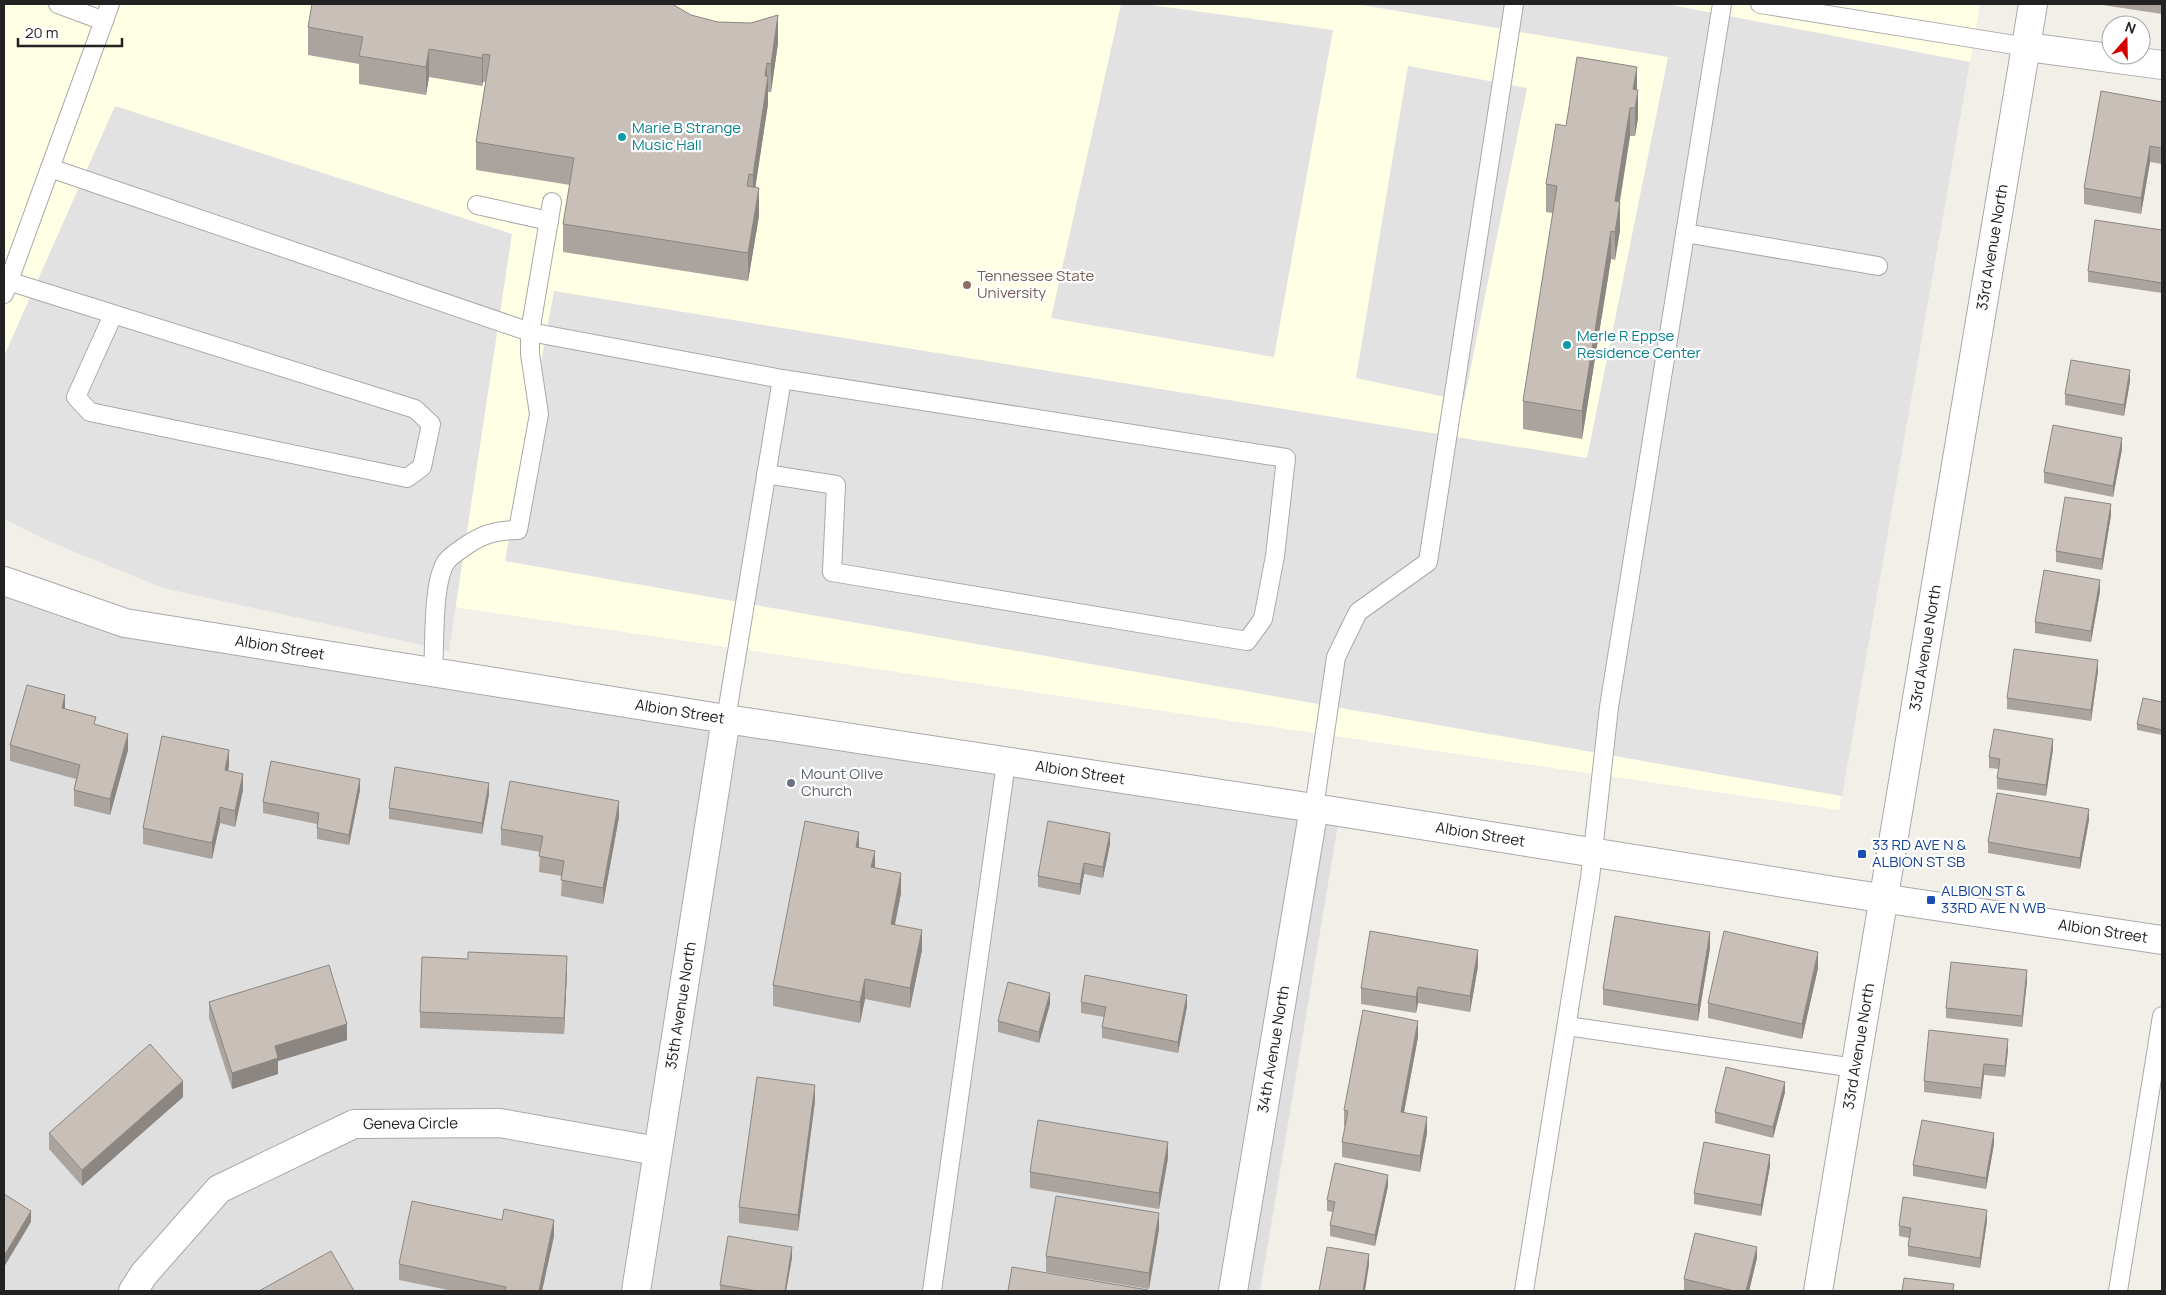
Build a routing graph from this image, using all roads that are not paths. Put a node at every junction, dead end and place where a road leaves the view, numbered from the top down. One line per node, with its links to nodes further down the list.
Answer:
1 (58, 4): 7 (lane)
2 (110, 4): 7 (lane)
3 (1514, 4): 25 (lane)
4 (1722, 4): 14 (lane)
5 (1760, 4): 8 (lane)
6 (2033, 4): 8 (street, 33rd Avenue North)
7 (104, 21): 10 (lane)
8 (2027, 47): 9 (street); 27 (street, 33rd Avenue North)
9 (2162, 65)
10 (50, 168): 16 (lane); 18 (lane)
11 (552, 202): 13 (lane)
12 (477, 205): 13 (lane)
13 (549, 220): 18 (lane)
14 (1685, 233): 15 (lane); 26 (lane)
15 (1878, 266)
16 (6, 288): 17 (lane)
17 (113, 315): 17 (lane)
18 (530, 332): 19 (lane); 22 (lane)
19 (782, 378): 20 (lane); 20 (lane)
20 (766, 474): 23 (lane)
21 (4, 581): 22 (street, Albion Street)
22 (433, 672): 23 (street, Albion Street)
23 (726, 719): 24 (street, Albion Street); 32 (street, 35th Avenue North)
24 (1006, 763): 25 (street, Albion Street); 35 (lane)
25 (1314, 808): 26 (street, Albion Street); 36 (street, 34th Avenue North)
26 (1592, 852): 27 (street, Albion Street); 30 (lane)
27 (1883, 898): 28 (street, Albion Street); 31 (street, 33rd Avenue North)
28 (2162, 940)
29 (2162, 1016): 39 (lane)
30 (1567, 1026): 31 (lane); 37 (lane)
31 (1855, 1068): 38 (street, 33rd Avenue North)
32 (657, 1151): 33 (street, Geneva Circle); 34 (street, 35th Avenue North)
33 (133, 1291)
34 (636, 1291)
35 (932, 1291)
36 (1232, 1291)
37 (1524, 1291)
38 (1818, 1291)
39 (2118, 1291)

